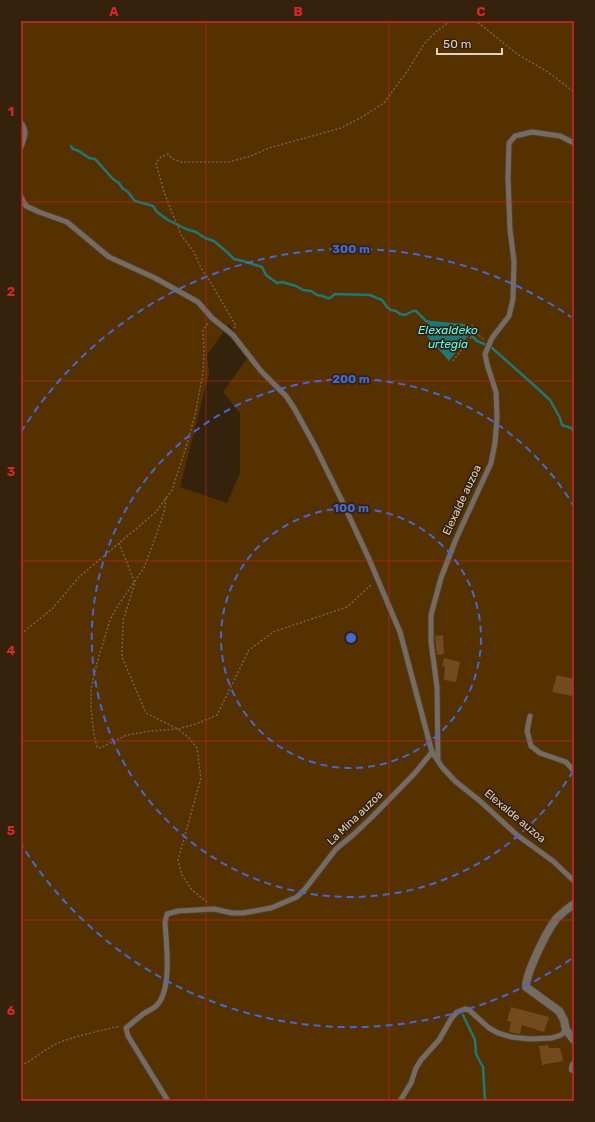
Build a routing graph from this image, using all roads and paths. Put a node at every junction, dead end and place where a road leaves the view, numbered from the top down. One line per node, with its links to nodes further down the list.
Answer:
1 (450, 21): 9 (path)
2 (474, 21): 3 (path)
3 (574, 92)
4 (21, 123): 6 (lane)
5 (574, 144): 20 (lane, Elexalde auzoa)
6 (21, 147)
7 (21, 197): 8 (lane)
8 (212, 318): 9 (lane); 12 (path)
9 (226, 329): 14 (lane)
10 (478, 334): 11 (path)
11 (453, 361)
12 (166, 498): 13 (path); 15 (path)
13 (119, 543): 15 (path); 16 (path)
14 (378, 579): 18 (path); 19 (lane)
15 (135, 583): 18 (path); 18 (path)
16 (21, 634)
17 (530, 716): 21 (lane)
18 (178, 729): 24 (path)
19 (432, 752): 20 (lane); 24 (lane, La Mina auzoa)
20 (438, 759): 22 (lane, Elexalde auzoa)
21 (574, 771)
22 (574, 881)
23 (574, 904): 26 (street)
24 (214, 909): 25 (lane, La Mina auzoa)
25 (126, 1028): 28 (path); 29 (lane)
26 (566, 1030): 27 (street); 30 (lane)
27 (574, 1040)
28 (21, 1066)
29 (168, 1101)
30 (400, 1101)

